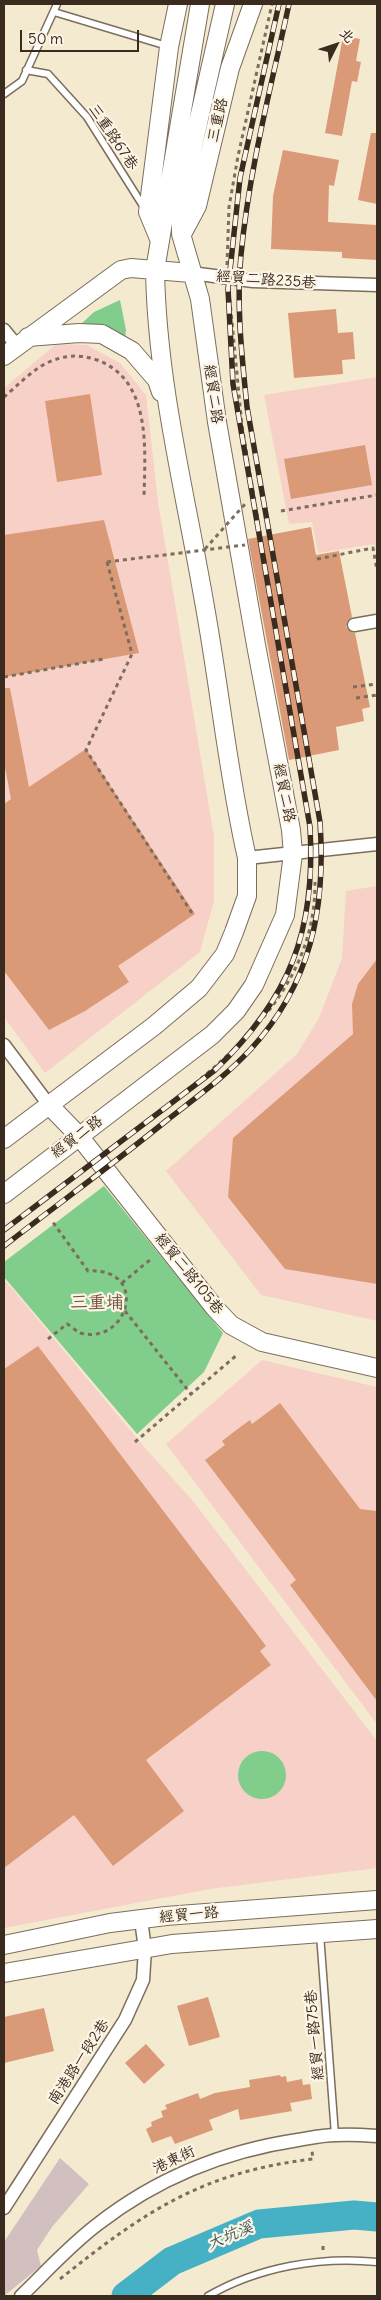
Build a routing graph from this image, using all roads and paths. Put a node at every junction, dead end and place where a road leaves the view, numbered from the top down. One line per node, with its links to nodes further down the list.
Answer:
1 (56, 4): 7 (lane)
2 (178, 4): 8 (main road)
3 (200, 4): 13 (main road)
4 (225, 4): 12 (main road, 經貿二路)
5 (253, 4): 12 (main road, 三重路)
6 (272, 4): 16 (path)
7 (54, 12): 8 (lane); 9 (lane)
8 (169, 47): 11 (main road)
9 (26, 70): 10 (lane); 11 (lane, 三重路67巷)
10 (4, 94)
11 (148, 212): 13 (main road)
12 (181, 234): 15 (main road, 經貿二路)
13 (160, 241): 14 (main road)
14 (155, 270): 15 (main road, 經貿二路235巷); 19 (main road); 21 (main road)
15 (191, 274): 16 (street, 經貿二路235巷); 40 (main road, 經貿二路)
16 (226, 279): 17 (street, 經貿二路235巷); 38 (path)
17 (377, 285)
18 (4, 330): 19 (street)
19 (16, 347): 21 (main road)
20 (4, 397): 23 (path)
21 (168, 419): 41 (main road)
22 (377, 495): 25 (path)
23 (144, 496)
24 (246, 504): 27 (path, bridge)
25 (281, 511)
26 (246, 544): 27 (path, bridge)
27 (205, 550): 42 (path, bridge)
28 (317, 560): 29 (path)
29 (377, 570)
30 (377, 621): 31 (street)
31 (354, 625)
32 (104, 659): 33 (path)
33 (4, 677)
34 (377, 684): 35 (path)
35 (353, 687)
36 (377, 694): 37 (path)
37 (356, 698)
38 (310, 829)
39 (377, 844): 40 (street)
40 (292, 854): 41 (street); 45 (main road, 經貿二路)
41 (247, 858): 44 (main road)
42 (192, 913)
43 (4, 1045): 44 (street)
44 (48, 1105): 45 (main road, 經貿二路105巷); 46 (main road)
45 (78, 1136): 47 (main road, 經貿二路); 54 (main road, 經貿二路105巷)
46 (4, 1139)
47 (4, 1194)
48 (52, 1221): 50 (path)
49 (151, 1260): 50 (path)
50 (122, 1283): 51 (path)
51 (125, 1311): 52 (path); 55 (path)
52 (48, 1339)
53 (238, 1354): 55 (path)
54 (377, 1368)
55 (191, 1394): 56 (path)
56 (135, 1442)
57 (377, 1900): 58 (main road, 經貿一路)
58 (141, 1920): 61 (main road, 經貿一路); 62 (street, 南港路一段2巷)
59 (377, 1929): 60 (main road, 經貿一路)
60 (320, 1933): 62 (main road, 經貿一路); 64 (lane, 經貿一路75巷)
61 (4, 1944)
62 (145, 1949): 63 (main road, 經貿一路); 67 (street, 南港路一段2巷)
63 (4, 1973)
64 (335, 2134): 65 (street, 港東街); 66 (street, 港東街)
65 (377, 2136)
66 (311, 2138): 69 (path); 71 (street, 港東街)
67 (4, 2208)
68 (377, 2262): 70 (lane)
69 (57, 2281)
70 (216, 2294): 72 (lane)
71 (21, 2296)
72 (208, 2296)

